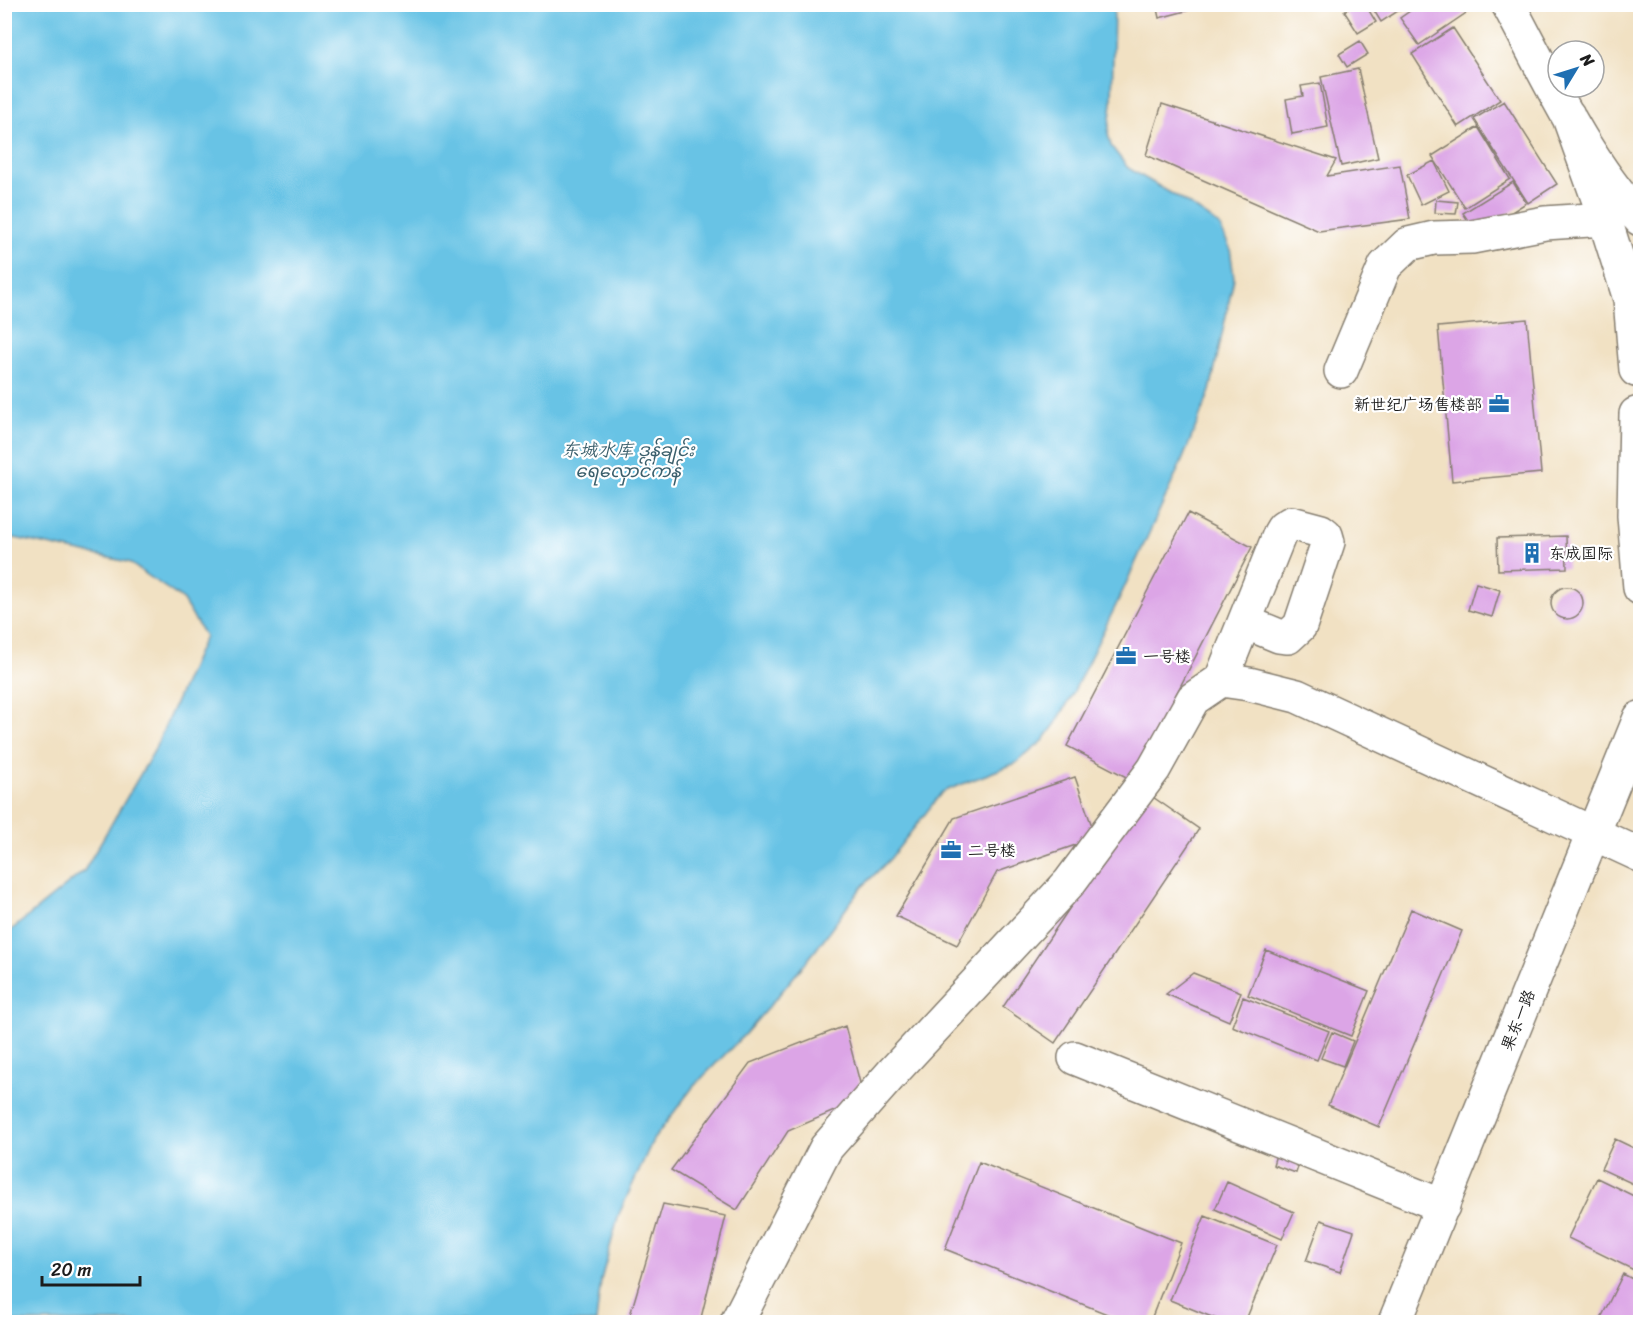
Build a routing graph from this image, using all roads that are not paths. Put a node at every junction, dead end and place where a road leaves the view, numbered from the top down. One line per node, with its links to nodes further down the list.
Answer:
1 (1508, 4): 2 (main road)
2 (1568, 115): 3 (main road); 4 (main road)
3 (1605, 219): 5 (main road); 6 (main road)
4 (1641, 219)
5 (1639, 362): 7 (main road)
6 (1341, 371)
7 (1638, 418): 8 (main road)
8 (1641, 588)
9 (1245, 622): 10 (main road)
10 (1221, 680): 12 (main road); 16 (main road)
11 (1641, 718): 12 (main road, 果东一路)
12 (1593, 834): 13 (main road); 15 (main road, 果东一路)
13 (1641, 855)
14 (1075, 1058): 15 (main road)
15 (1443, 1206): 17 (main road, 果东一路)
16 (737, 1323)
17 (1395, 1323)

